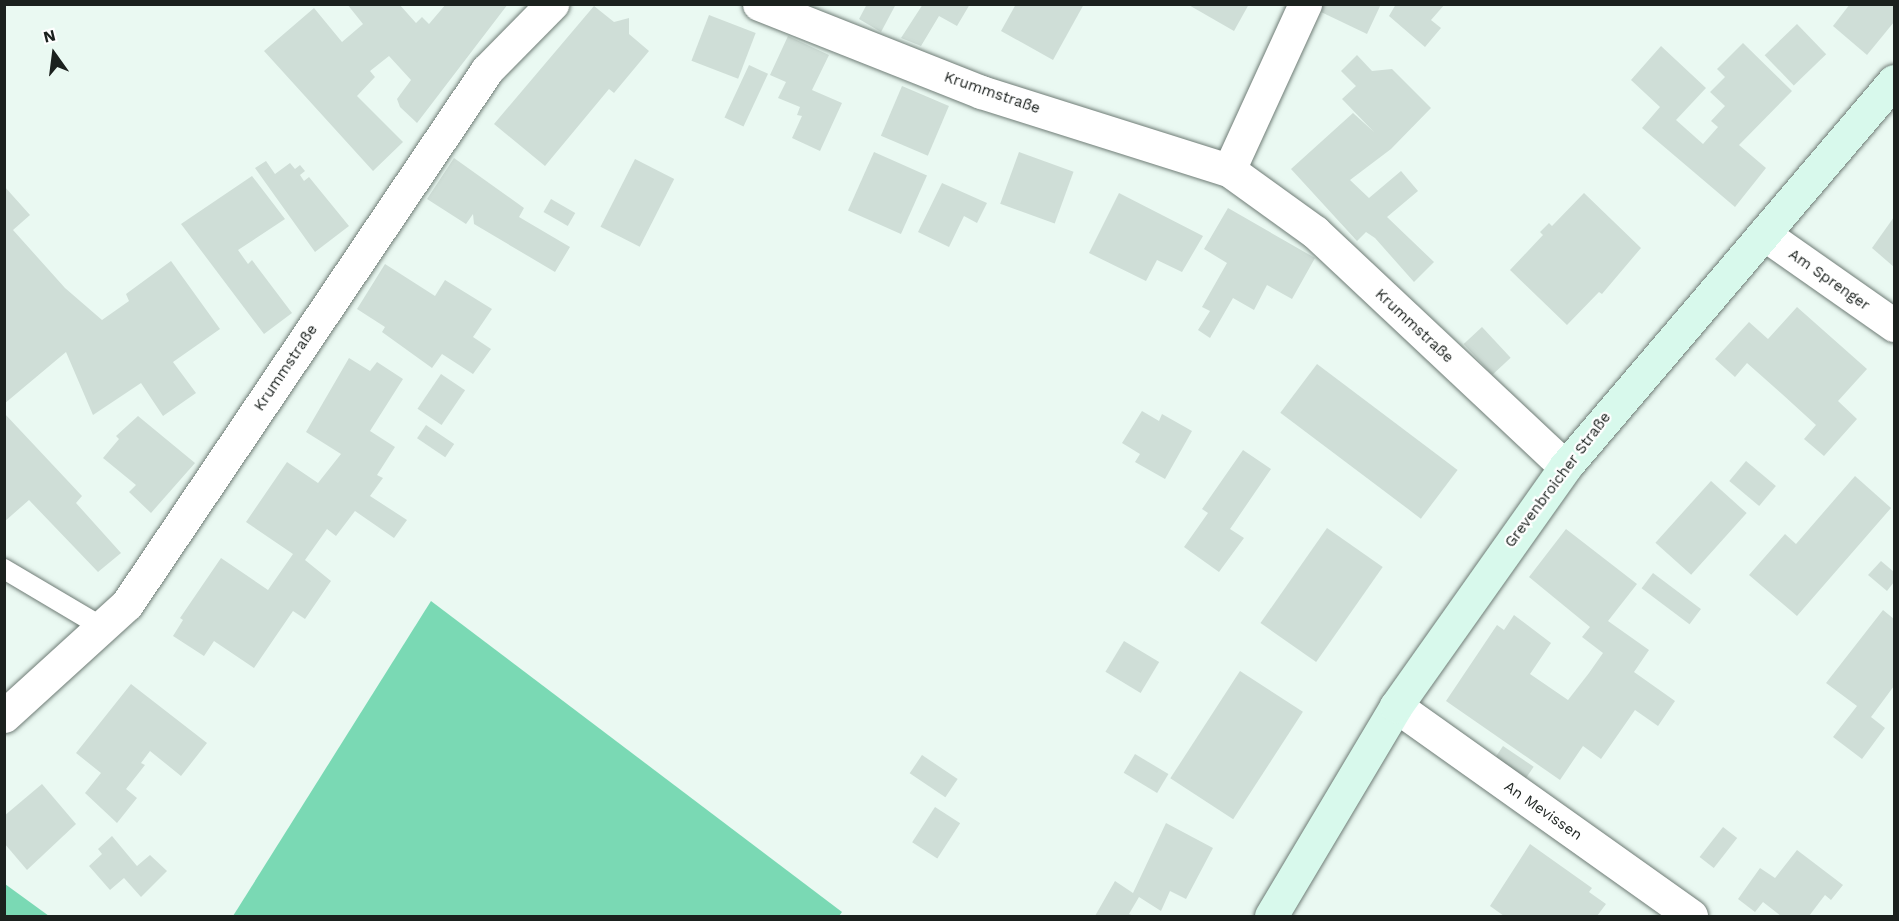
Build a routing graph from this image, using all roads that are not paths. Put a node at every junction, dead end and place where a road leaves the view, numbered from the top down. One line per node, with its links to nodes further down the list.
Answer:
1 (552, 4): 10 (street, Krummstraße)
2 (759, 4): 5 (street, Krummstraße)
3 (1305, 4): 5 (street)
4 (1894, 81): 6 (street, Grevenbroicher Straße)
5 (1229, 170): 8 (street, Krummstraße)
6 (1764, 234): 7 (street, Am Sprenger); 8 (street, Grevenbroicher Straße)
7 (1894, 325)
8 (1564, 467): 11 (street, Grevenbroicher Straße)
9 (4, 569): 10 (lane)
10 (102, 627): 12 (street, Krummstraße)
11 (1396, 706): 13 (street, Grevenbroicher Straße); 14 (street, An Mevissen)
12 (4, 716)
13 (1271, 916)
14 (1691, 916)

